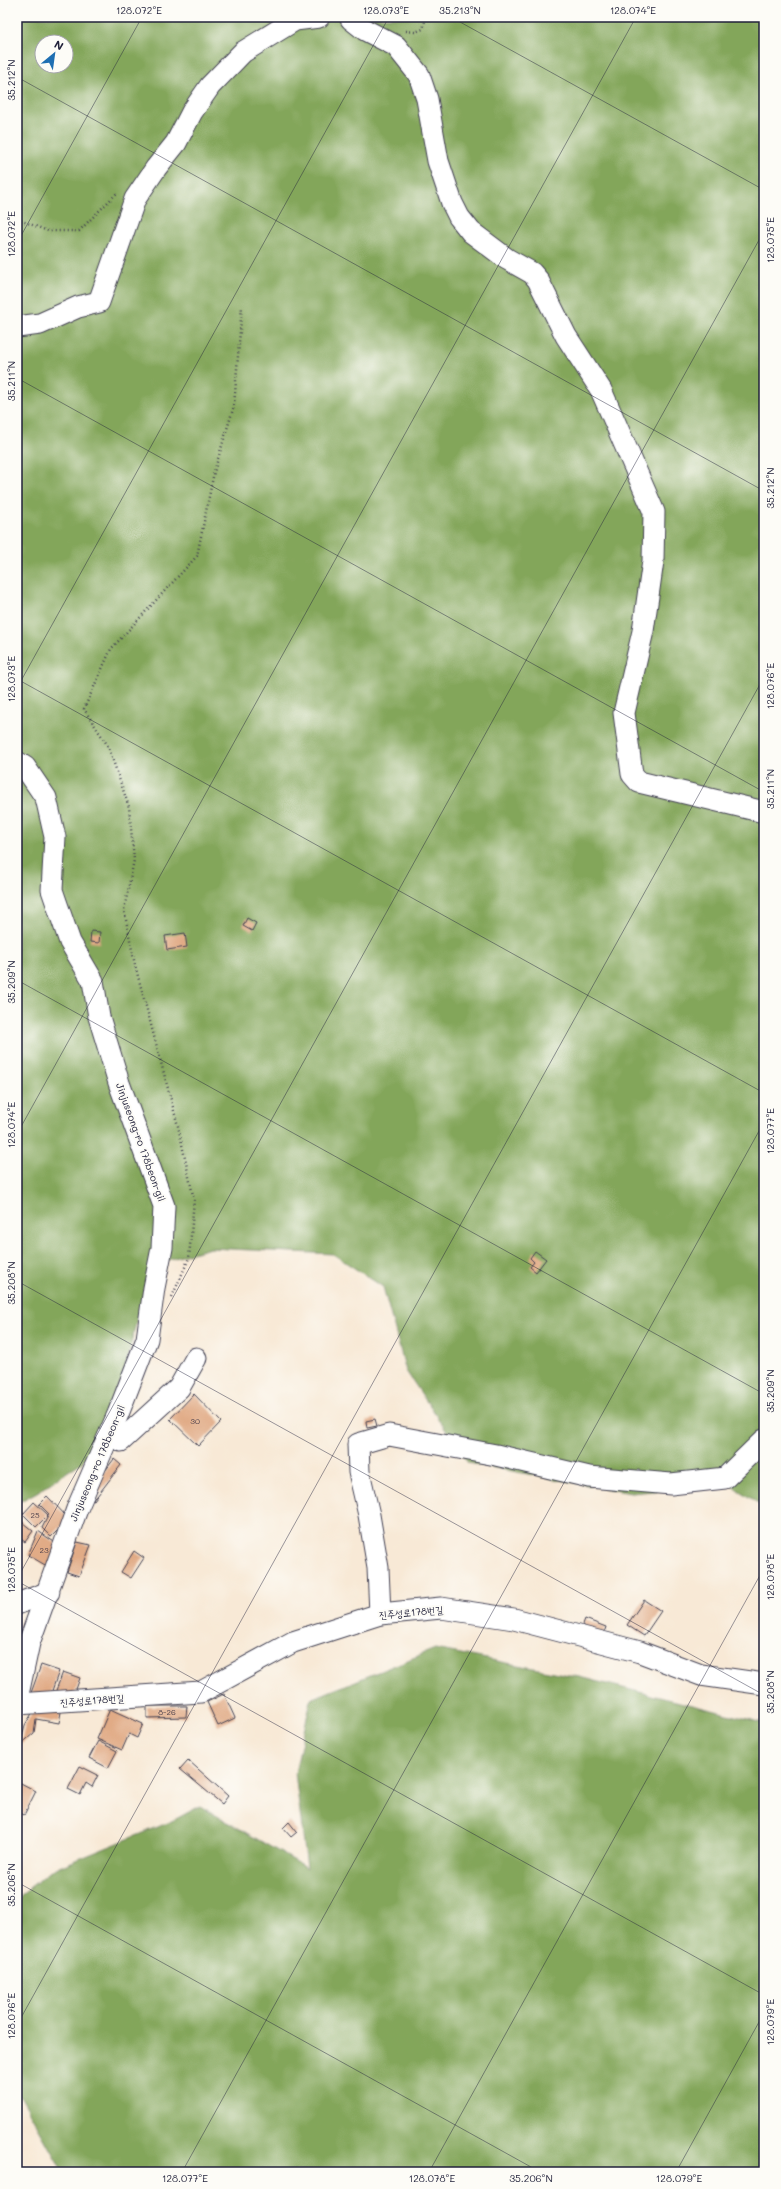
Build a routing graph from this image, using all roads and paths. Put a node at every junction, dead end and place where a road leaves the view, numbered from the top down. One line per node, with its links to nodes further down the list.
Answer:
1 (318, 17): 6 (street)
2 (351, 19): 8 (street)
3 (119, 191): 4 (path)
4 (17, 219)
5 (242, 306): 9 (path)
6 (17, 327)
7 (17, 762): 13 (street, Jinjuseong-ro 178beon-gil)
8 (764, 812)
9 (171, 1300)
10 (196, 1358): 12 (street)
11 (764, 1440): 15 (street)
12 (121, 1441)
13 (49, 1592): 14 (street); 16 (street, Jinjuseong-ro 178beon-gil)
14 (17, 1604)
15 (380, 1614): 17 (street, 진주성로178번길); 19 (street, 진주성로178번길)
16 (23, 1649): 18 (street, Jinjuseong-ro 178beon-gil)
17 (764, 1684)
18 (17, 1699)
19 (17, 1704)

